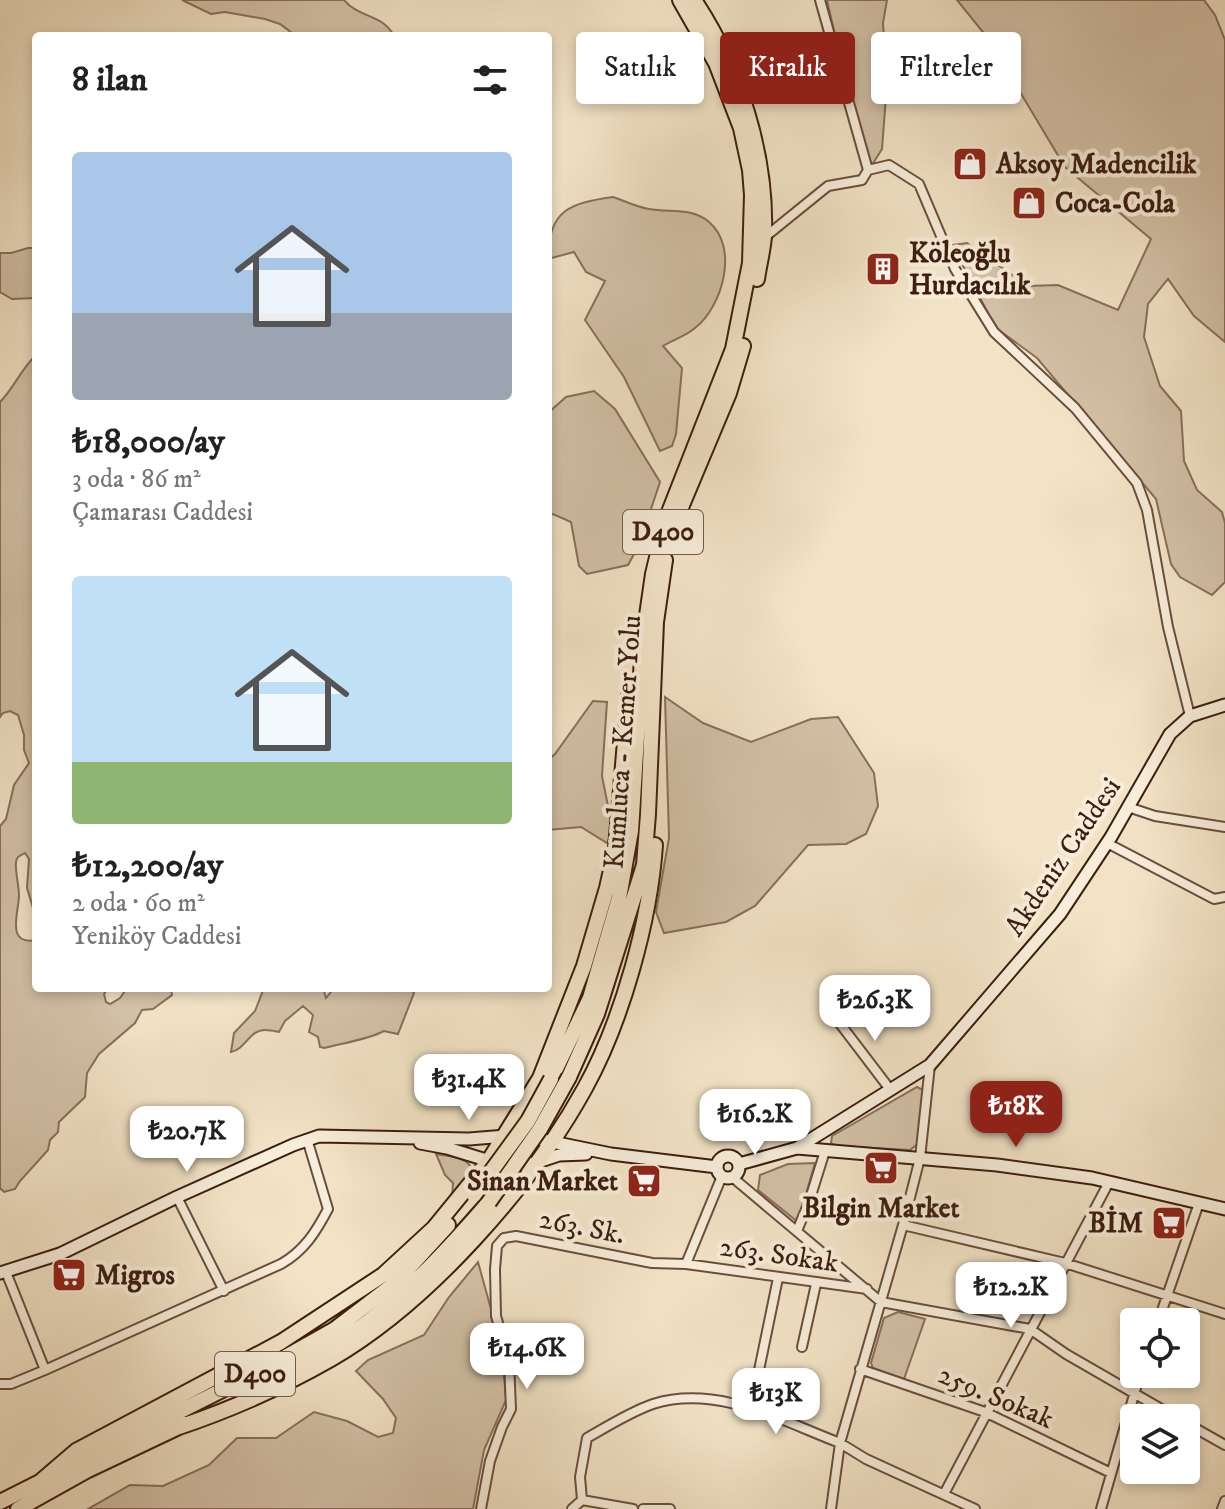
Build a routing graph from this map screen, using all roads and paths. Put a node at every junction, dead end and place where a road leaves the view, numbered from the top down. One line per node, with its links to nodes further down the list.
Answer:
1 (680, 0): 6 (highway, Kumluca - Kemer Yolu / D400)
2 (694, 0): 5 (highway, Kumluca - Kemer Yolu / D400)
3 (820, 0): 4 (street)
4 (868, 170): 5 (street); 9 (street)
5 (764, 238): 7 (highway, Kumluca - Kemer Yolu / D400)
6 (643, 643): 18 (highway, Kumluca - Kemer Yolu / D400); 61 (highway, Kumluca - Kemer Yolu / D400, bridge)
7 (652, 689): 20 (highway); 56 (highway, Kumluca - Kemer Yolu / D400, bridge)
8 (1225, 705): 9 (street)
9 (1190, 716): 10 (street, Akdeniz Caddesi)
10 (1128, 807): 11 (street); 12 (street, Akdeniz Caddesi)
11 (1225, 827)
12 (1107, 843): 13 (street); 15 (street, Akdeniz Caddesi)
13 (1225, 897)
14 (835, 1017): 16 (street)
15 (930, 1065): 16 (street, Akdeniz Caddesi); 24 (street)
16 (889, 1088): 21 (street, Akdeniz Caddesi)
17 (383, 1136): 18 (street); 19 (street); 25 (street)
18 (506, 1136): 20 (street); 25 (highway, Kumluca - Kemer Yolu / D400)
19 (307, 1139): 30 (street); 41 (street)
20 (551, 1142): 23 (street); 26 (highway)
21 (797, 1148): 22 (street); 27 (street, Akdeniz Caddesi)
22 (825, 1151): 24 (street); 34 (street)
23 (611, 1154): 26 (street); 28 (street)
24 (920, 1158): 29 (street); 33 (street)
25 (488, 1162): 26 (street); 61 (highway, Kumluca - Kemer Yolu / D400)
26 (535, 1163): 56 (highway)
27 (739, 1164): 28 (street); 28 (street, Akdeniz Caddesi)
28 (724, 1173): 34 (street); 36 (street)
29 (1109, 1182): 31 (street); 35 (street)
30 (177, 1197): 37 (street); 41 (street)
31 (1199, 1203): 32 (street); 42 (street)
32 (1225, 1209)
33 (903, 1225): 35 (street); 43 (street)
34 (797, 1231): 40 (street)
35 (1065, 1263): 42 (street); 46 (street)
36 (686, 1264): 38 (street, 263. Sokak); 67 (street, 263. Sk.)
37 (3, 1272): 49 (street)
38 (778, 1278): 39 (street, 263. Sokak); 54 (street)
39 (816, 1284): 40 (street, 263. Sokak); 47 (street)
40 (867, 1289): 43 (street)
41 (224, 1291): 49 (street)
42 (1167, 1297): 44 (street); 45 (street)
43 (881, 1302): 46 (street); 48 (street)
44 (1163, 1308)
45 (1225, 1314)
46 (1030, 1329): 52 (street); 55 (street)
47 (802, 1347)
48 (860, 1369): 55 (street, 259. Sokak); 58 (street)
49 (45, 1370): 50 (street)
50 (0, 1384)
51 (1135, 1388): 52 (street)
52 (1133, 1394): 53 (street); 60 (street)
53 (1151, 1404)
54 (751, 1409): 58 (street); 63 (street)
55 (985, 1412): 60 (street, 259. Sokak); 62 (street)
56 (176, 1428): 66 (highway, Kumluca - Kemer Yolu / D400)
57 (1200, 1431): 59 (street)
58 (840, 1443): 62 (street); 72 (street)
59 (1225, 1445)
60 (1111, 1473): 74 (street)
61 (41, 1481): 65 (highway, Kumluca - Kemer Yolu / D400)
62 (944, 1494): 73 (street)
63 (582, 1500): 68 (street); 69 (street)
64 (1225, 1501): 75 (street)
65 (0, 1502)
66 (18, 1509)
67 (481, 1509)
68 (572, 1509)
69 (633, 1509)
70 (643, 1509): 71 (street)
71 (670, 1509)
72 (831, 1509)
73 (975, 1509)
74 (1101, 1509)
75 (1222, 1509)

